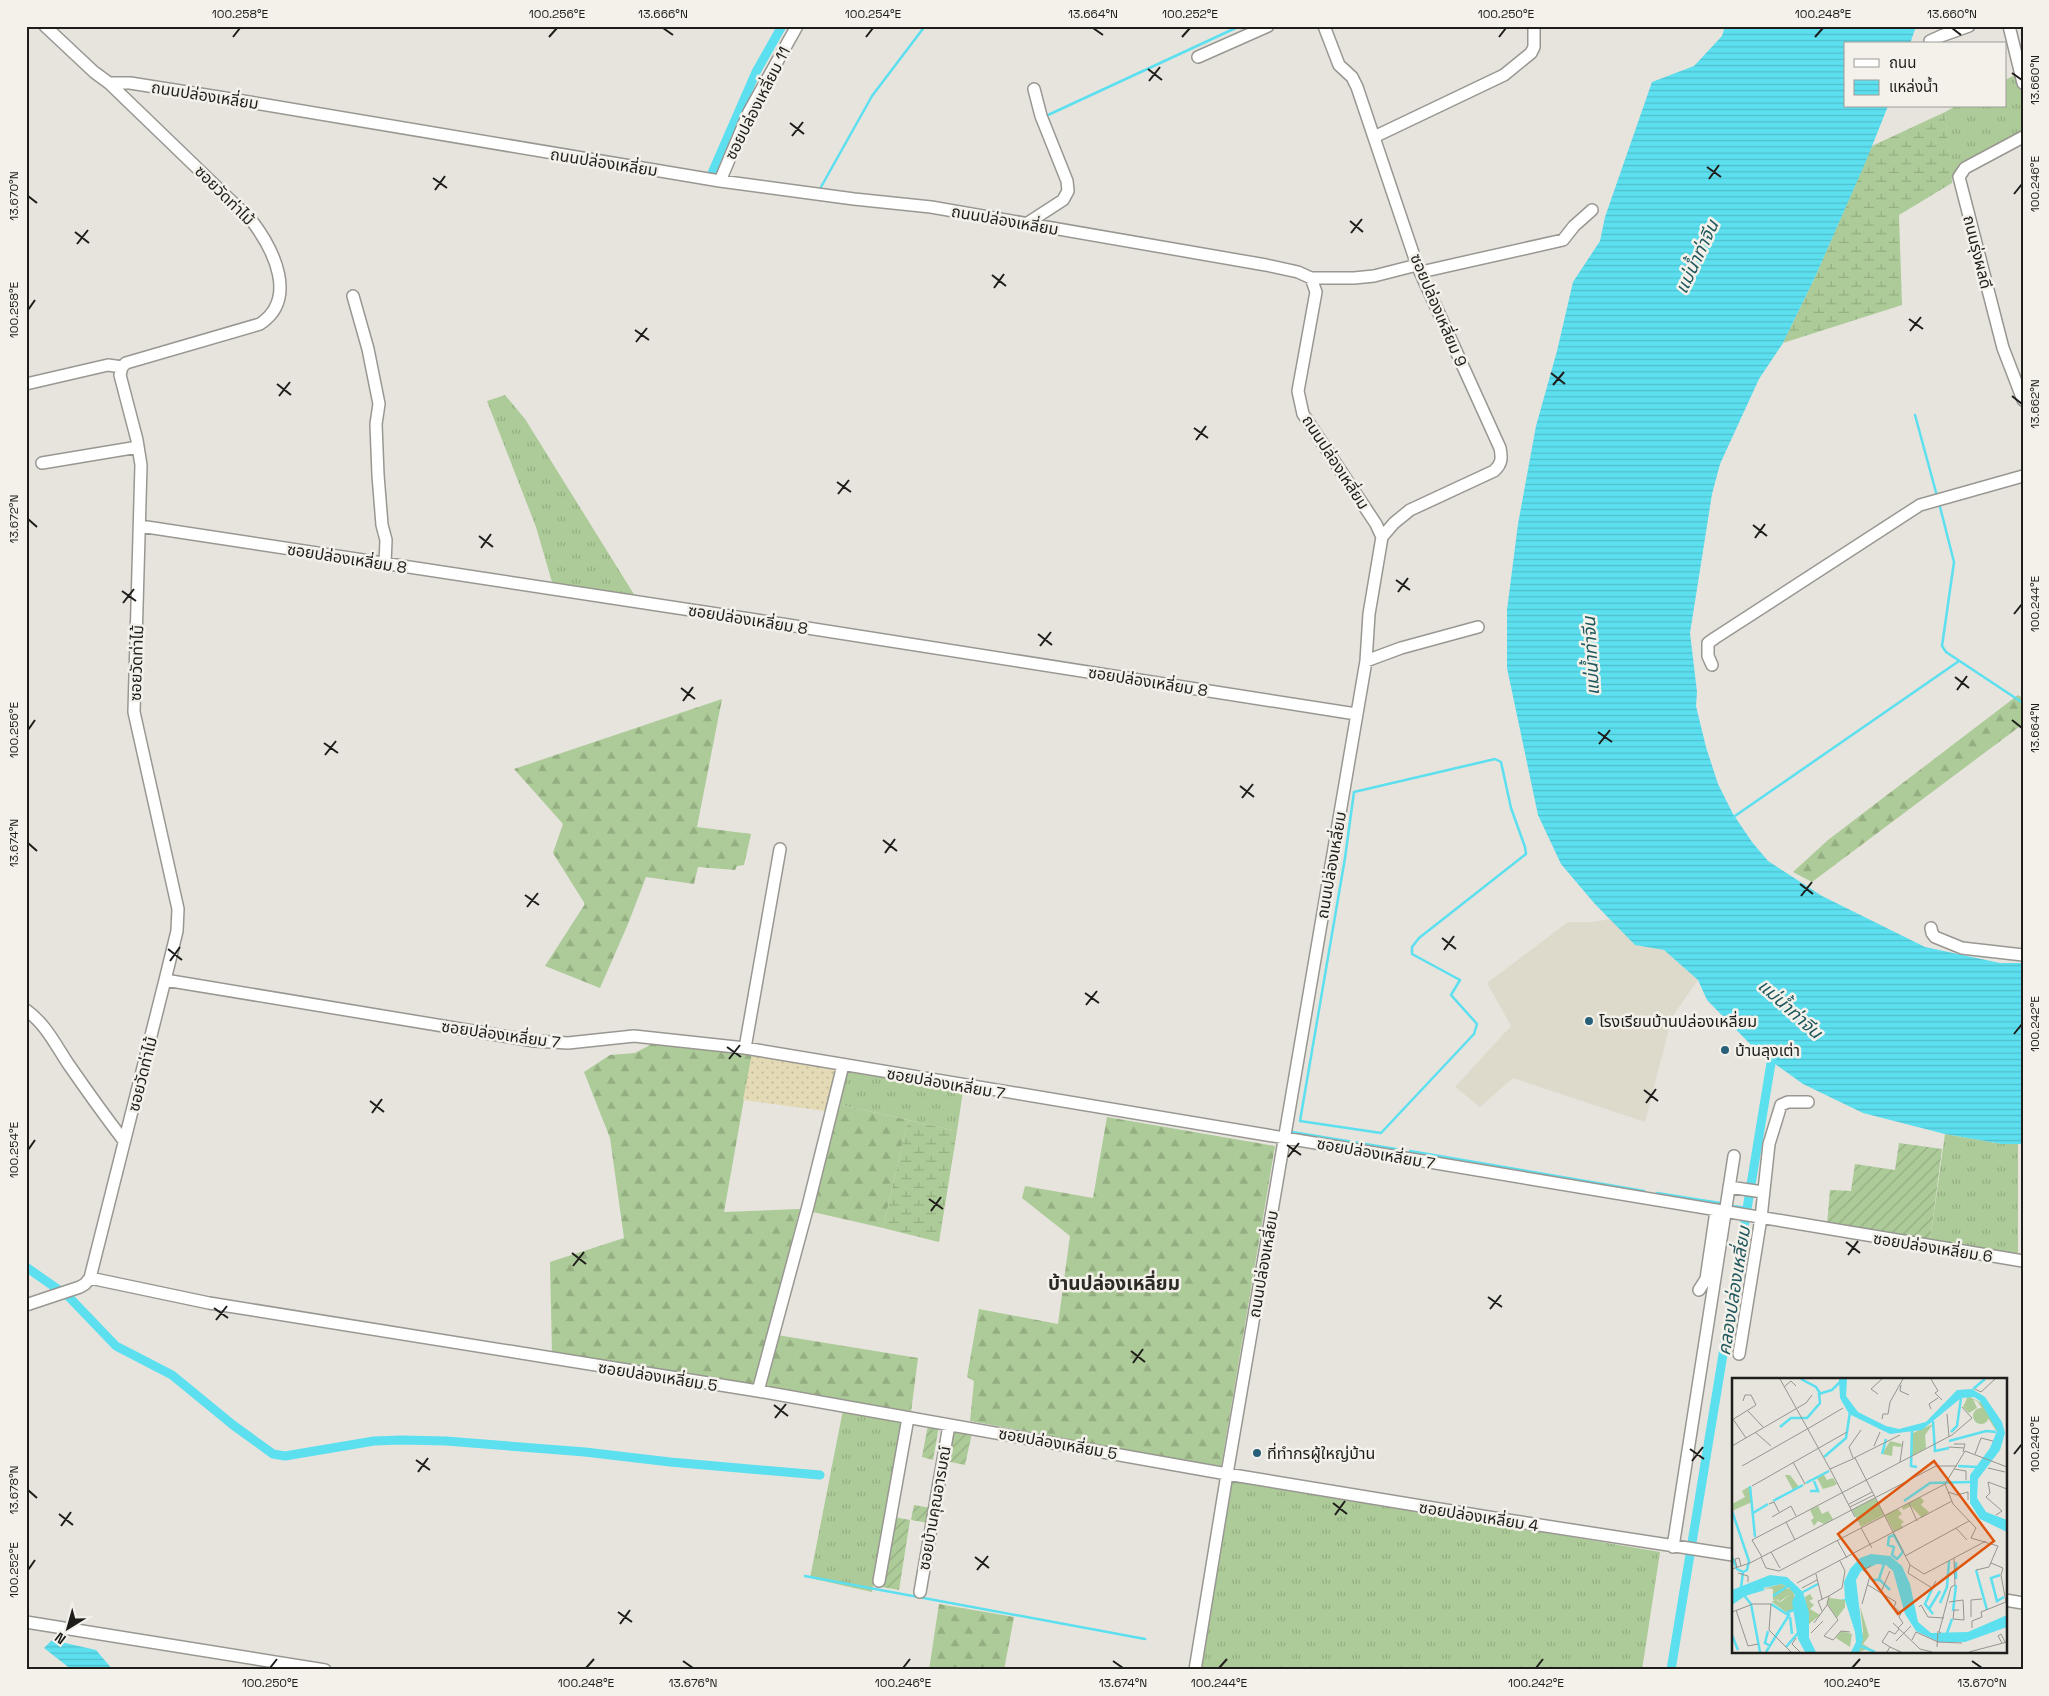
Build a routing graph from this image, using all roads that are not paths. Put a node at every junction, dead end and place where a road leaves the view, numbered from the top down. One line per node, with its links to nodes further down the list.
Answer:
1 (45, 26): 10 (street, ซอยวัดท่าไม้)
2 (797, 26): 15 (street, ซอยปล่องเหลี่ยม 11)
3 (1268, 26): 9 (street)
4 (1324, 26): 13 (street, ซอยปล่องเหลี่ยม 9)
5 (1534, 26): 13 (street)
6 (1969, 26): 8 (street)
7 (2008, 26): 11 (street)
8 (1930, 41)
9 (1198, 57)
10 (109, 83): 15 (street, ถนนปล่องเหลี่ยม); 21 (street, ซอยวัดท่าไม้)
11 (2023, 83)
12 (1034, 88): 17 (street)
13 (1374, 137): 18 (street, ซอยปล่องเหลี่ยม 9)
14 (2023, 137): 23 (street, ถนนรุ่งผลดี)
15 (720, 181): 17 (street, ถนนปล่องเหลี่ยม)
16 (1592, 210): 18 (street)
17 (1026, 224): 19 (street, ถนนปล่องเหลี่ยม)
18 (1419, 269): 19 (street); 28 (street, ซอยปล่องเหลี่ยม 9)
19 (1311, 278): 28 (street, ถนนปล่องเหลี่ยม)
20 (353, 296): 29 (street)
21 (122, 367): 22 (street); 24 (street, ซอยวัดท่าไม้)
22 (26, 384)
23 (2023, 400)
24 (138, 448): 25 (street); 27 (street, ซอยวัดท่าไม้)
25 (42, 463)
26 (2023, 476): 32 (street)
27 (140, 526): 29 (street, ซอยปล่องเหลี่ยม 8); 37 (street, ซอยวัดท่าไม้)
28 (1382, 537): 31 (street, ถนนปล่องเหลี่ยม)
29 (385, 564): 33 (street, ซอยปล่องเหลี่ยม 8)
30 (1478, 627): 31 (street)
31 (1366, 660): 33 (street, ถนนปล่องเหลี่ยม)
32 (1712, 665)
33 (1356, 714): 42 (street, ถนนปล่องเหลี่ยม)
34 (780, 849): 39 (street)
35 (1932, 928): 36 (street)
36 (2023, 955)
37 (166, 980): 39 (street, ซอยปล่องเหลี่ยม 7); 43 (street, ซอยวัดท่าไม้)
38 (26, 1010): 43 (street)
39 (745, 1048): 40 (street, ซอยปล่องเหลี่ยม 7)
40 (843, 1065): 42 (street, ซอยปล่องเหลี่ยม 7); 54 (street)
41 (1808, 1102): 46 (street)
42 (1284, 1137): 47 (street, ซอยปล่องเหลี่ยม 7); 57 (street, ถนนปล่องเหลี่ยม)
43 (124, 1141): 50 (street, ซอยวัดท่าไม้)
44 (1734, 1156): 45 (street)
45 (1734, 1188): 46 (street); 47 (street)
46 (1759, 1191): 48 (street)
47 (1725, 1212): 48 (street, ซอยปล่องเหลี่ยม 6); 51 (street); 58 (street)
48 (1757, 1218): 49 (street, ซอยปล่องเหลี่ยม 6); 53 (street)
49 (2023, 1261)
50 (90, 1278): 52 (street); 54 (street, ซอยปล่องเหลี่ยม 5)
51 (1699, 1290)
52 (26, 1305)
53 (1739, 1354)
54 (758, 1392): 55 (street, ซอยปล่องเหลี่ยม 5)
55 (908, 1418): 56 (street, ซอยปล่องเหลี่ยม 5); 60 (street)
56 (949, 1425): 57 (street, ซอยปล่องเหลี่ยม 5); 61 (street, ซอยบ้านคุณอารมณ์)
57 (1226, 1474): 58 (street, ซอยปล่องเหลี่ยม 4); 66 (street, ถนนปล่องเหลี่ยม)
58 (1673, 1547): 59 (street, ซอยปล่องเหลี่ยม 4)
59 (1732, 1555)
60 (879, 1581)
61 (920, 1592)
62 (2006, 1600): 63 (street)
63 (2023, 1603)
64 (26, 1622): 65 (street)
65 (325, 1670)
66 (1196, 1670)

